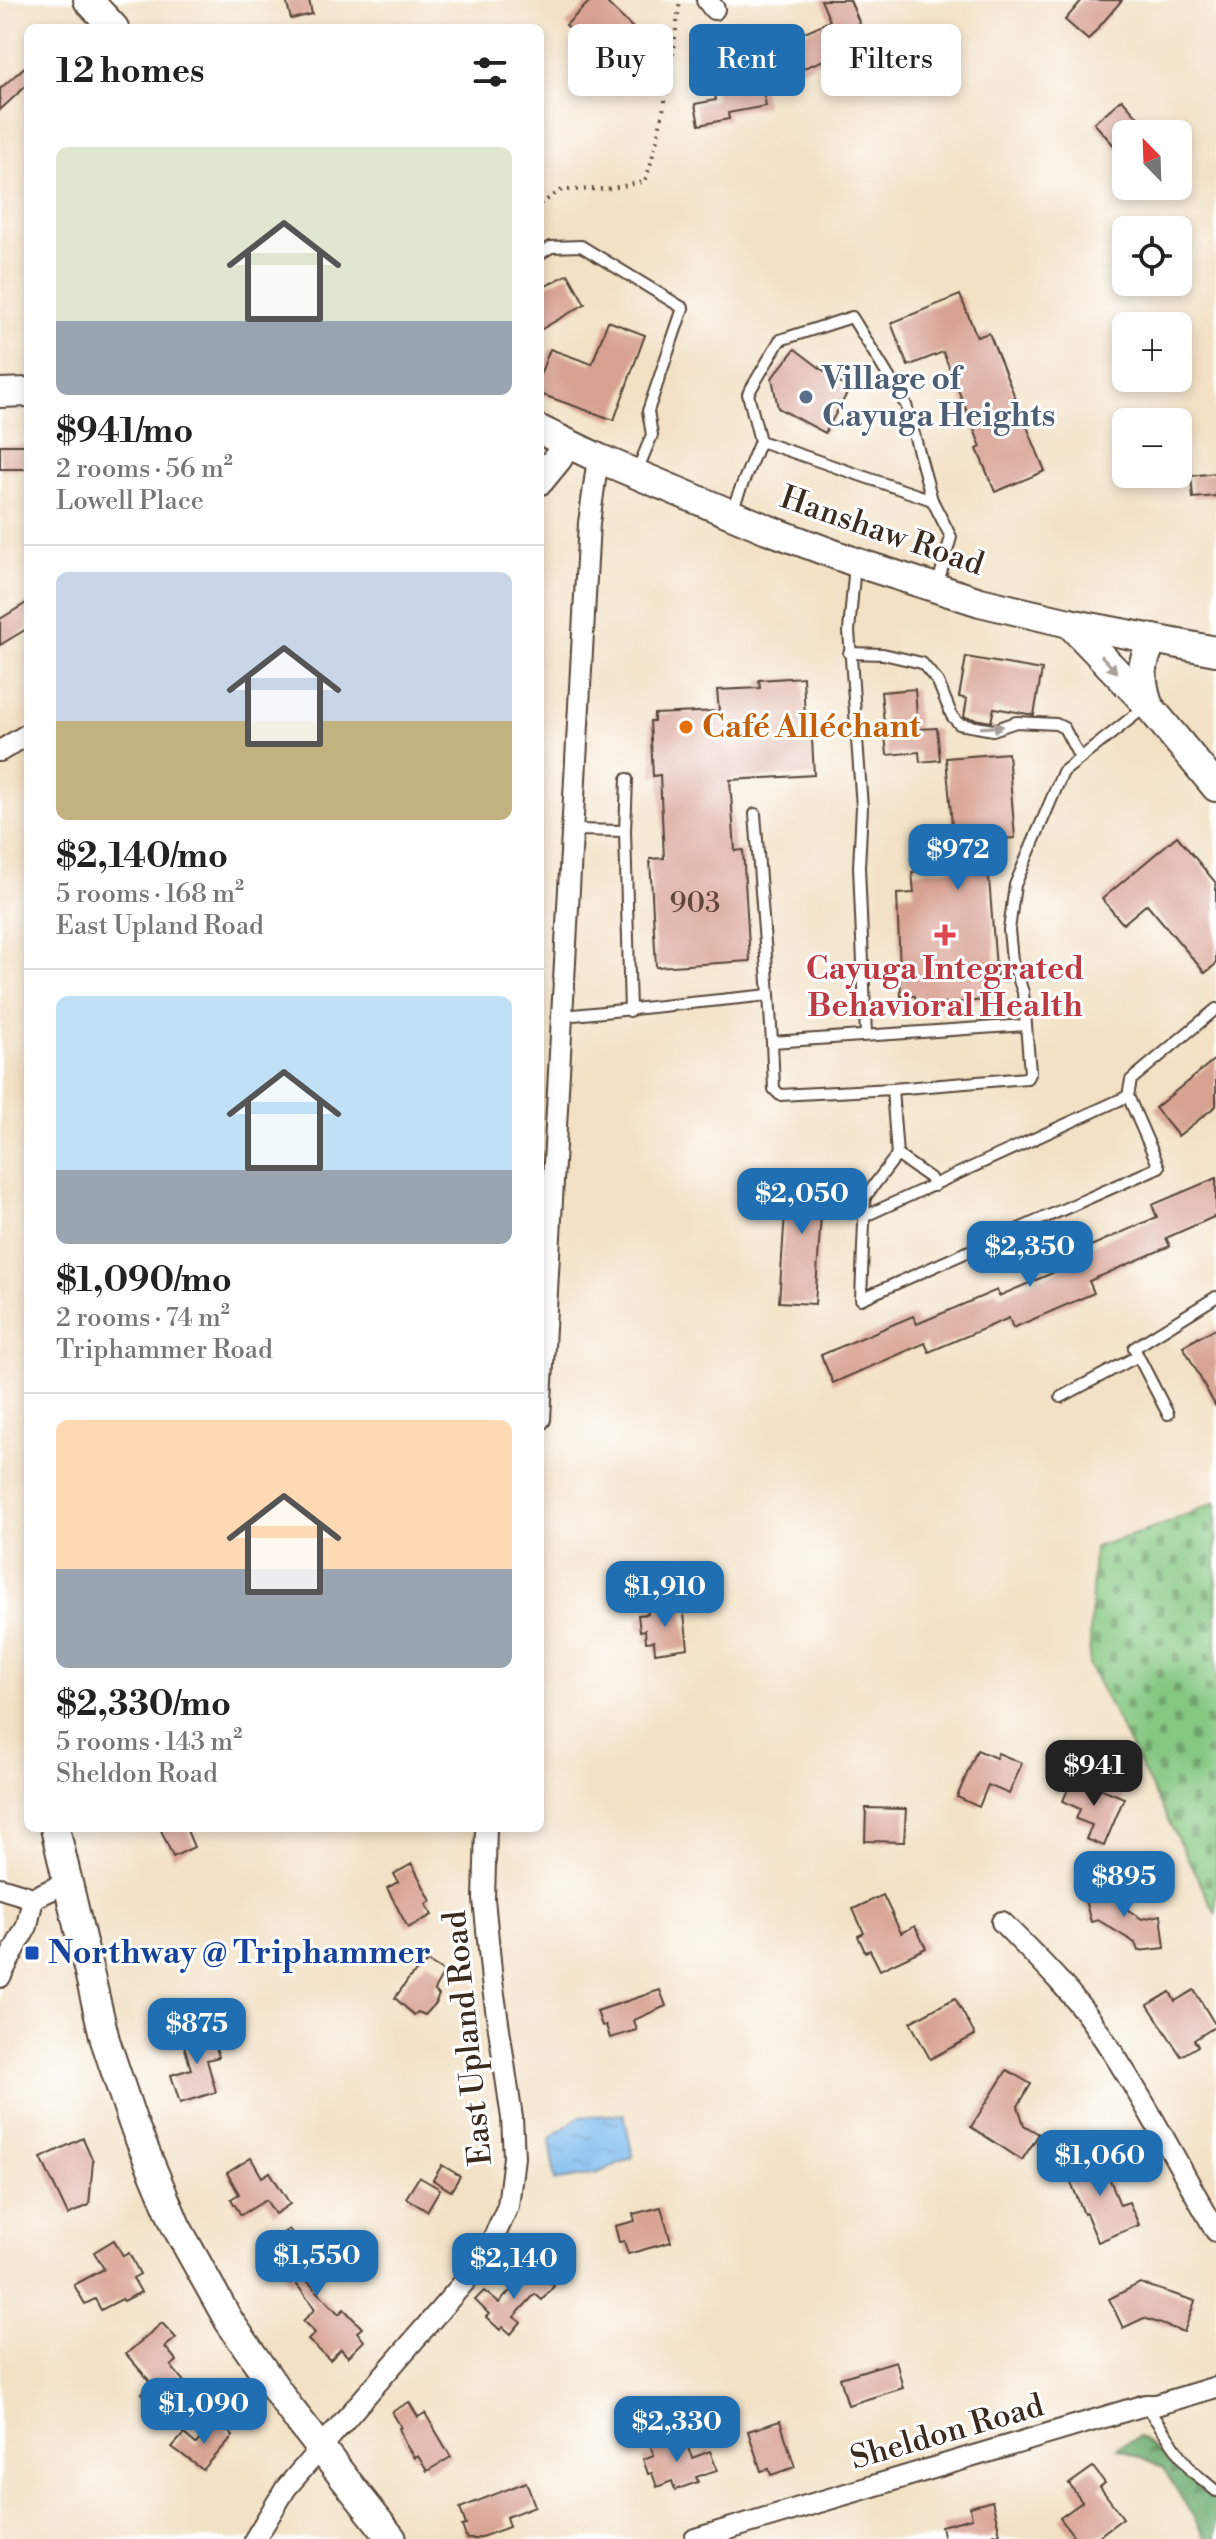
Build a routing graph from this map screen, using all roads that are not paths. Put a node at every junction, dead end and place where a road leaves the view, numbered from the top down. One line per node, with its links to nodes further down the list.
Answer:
1 (88, 0): 2 (street)
2 (110, 24)
3 (544, 251): 10 (lane)
4 (24, 392): 5 (street)
5 (0, 393)
6 (544, 432): 8 (street, Hanshaw Road)
7 (760, 441): 12 (lane); 12 (lane); 13 (lane)
8 (566, 443): 9 (street, Hanshaw Road); 11 (street)
9 (598, 458): 10 (street, Hanshaw Road); 27 (street)
10 (636, 473): 13 (street, Hanshaw Road)
11 (544, 475)
12 (932, 500): 15 (lane)
13 (731, 512): 14 (street, Hanshaw Road)
14 (855, 562): 15 (street, Hanshaw Road); 19 (lane)
15 (936, 589): 16 (street, Hanshaw Road)
16 (1069, 623): 17 (street, Hanshaw Road); 20 (street, one-way to 20)
17 (1153, 639): 18 (street, Hanshaw Road); 20 (street)
18 (1216, 651)
19 (849, 653): 23 (lane, one-way to 23); 34 (lane)
20 (1148, 705): 23 (lane); 25 (street)
21 (24, 736): 22 (street)
22 (0, 751)
23 (1080, 758): 33 (lane)
24 (627, 779): 28 (lane)
25 (1216, 787)
26 (755, 814): 29 (lane)
27 (573, 830): 28 (lane); 32 (street)
28 (625, 831): 31 (lane)
29 (769, 995): 31 (lane); 35 (lane)
30 (1216, 1009): 37 (lane)
31 (630, 1011): 32 (lane)
32 (564, 1016): 42 (street)
33 (1026, 1025): 34 (lane); 36 (lane)
34 (866, 1035): 35 (lane)
35 (772, 1042): 36 (lane)
36 (892, 1089): 38 (lane)
37 (1128, 1096): 39 (lane); 40 (lane)
38 (897, 1155): 39 (lane); 40 (lane)
39 (934, 1186): 40 (lane)
40 (863, 1217)
41 (1216, 1297): 43 (lane)
42 (544, 1352)
43 (1138, 1356): 44 (lane); 45 (lane)
44 (1061, 1397)
45 (1168, 1414)
46 (56, 1832): 48 (street)
47 (486, 1832): 56 (street, East Upland Road)
48 (66, 1883): 50 (street); 56 (street)
49 (0, 1888): 50 (street)
50 (33, 1898): 52 (street)
51 (1002, 1922): 53 (street)
52 (0, 1977)
53 (1216, 2231)
54 (1216, 2387): 55 (street, Sheldon Road)
55 (1145, 2405): 57 (lane); 60 (street, Sheldon Road)
56 (321, 2447): 58 (street, East Upland Road); 59 (street)
57 (1216, 2491)
58 (255, 2539)
59 (392, 2539)
60 (695, 2539)

